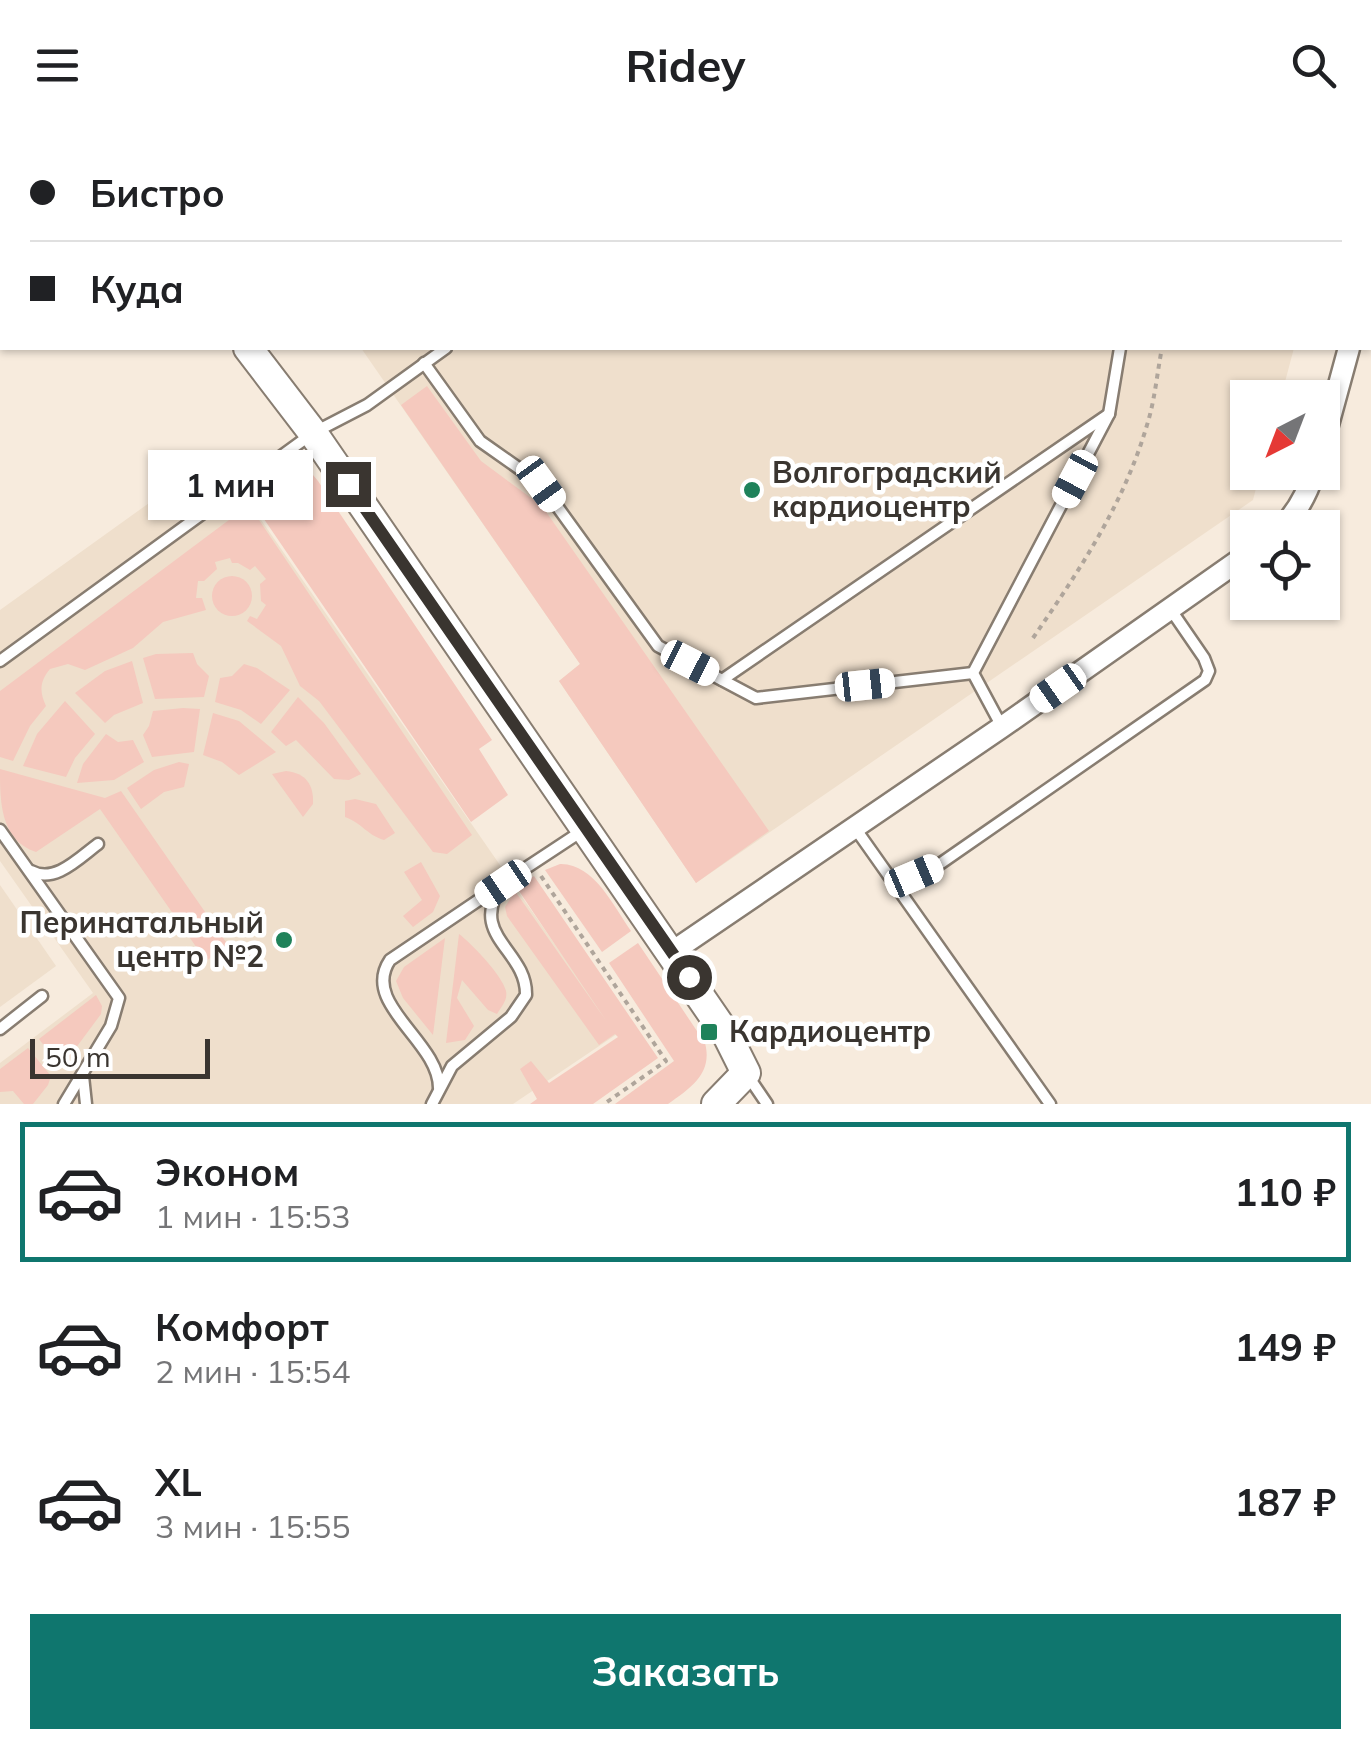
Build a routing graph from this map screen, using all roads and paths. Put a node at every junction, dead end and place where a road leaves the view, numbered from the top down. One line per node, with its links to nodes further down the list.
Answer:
1 (250, 350): 9 (street)
2 (443, 350): 6 (lane)
3 (1120, 350): 8 (lane)
4 (1162, 350): 12 (path)
5 (1348, 350): 7 (street)
6 (424, 363): 9 (lane); 15 (lane)
7 (1340, 381)
8 (1109, 414): 14 (lane); 15 (lane)
9 (313, 433): 13 (lane); 17 (street)
10 (1230, 567): 11 (street)
11 (1171, 610): 16 (street); 25 (lane)
12 (1033, 638)
13 (0, 661)
14 (973, 673): 15 (lane); 16 (lane)
15 (722, 680)
16 (1002, 728): 18 (street)
17 (586, 828): 21 (lane); 27 (street)
18 (855, 828): 25 (lane); 27 (street)
19 (0, 830): 22 (lane)
20 (98, 844): 23 (lane)
21 (532, 864): 24 (lane); 36 (path)
22 (26, 866): 23 (lane); 26 (lane)
23 (60, 872): 26 (lane)
24 (503, 884): 32 (lane); 32 (lane)
25 (896, 884): 39 (lane)
26 (58, 912): 30 (lane)
27 (672, 952): 31 (street)
28 (42, 996): 29 (lane)
29 (0, 1029)
30 (84, 1070): 33 (lane); 34 (lane)
31 (746, 1073): 37 (street); 38 (lane)
32 (439, 1092): 35 (lane)
33 (64, 1104)
34 (86, 1104)
35 (432, 1104)
36 (604, 1104)
37 (716, 1104)
38 (768, 1104)
39 (1050, 1104)

